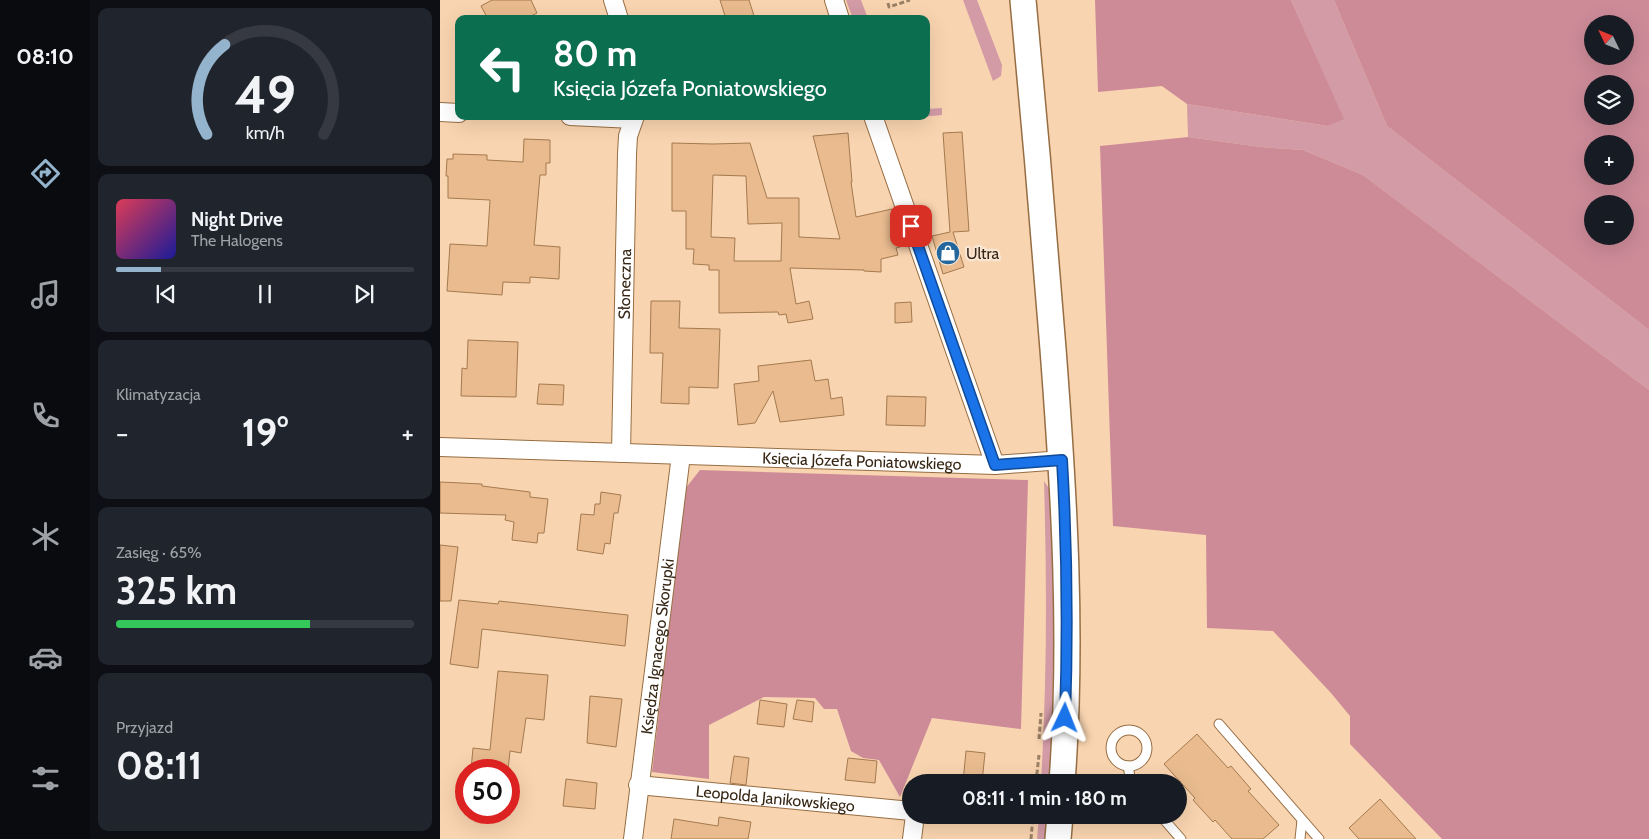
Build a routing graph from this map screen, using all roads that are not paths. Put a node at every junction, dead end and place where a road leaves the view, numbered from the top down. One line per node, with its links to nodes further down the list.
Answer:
1 (613, 0): 4 (street)
2 (834, 0): 5 (street)
3 (1023, 0): 13 (main road)
4 (618, 15)
5 (839, 15)
6 (440, 112): 7 (street)
7 (455, 113)
8 (633, 120): 11 (street, Słoneczna)
9 (874, 120): 14 (street)
10 (440, 447): 11 (street, Księcia Józefa Poniatowskiego)
11 (621, 453): 12 (street, Księcia Józefa Poniatowskiego)
12 (681, 455): 14 (street, Księcia Józefa Poniatowskiego); 19 (street, Księdza Ignacego Skorupki)
13 (1062, 460): 14 (street, Księcia Józefa Poniatowskiego); 17 (main road)
14 (995, 465)
15 (1219, 724): 21 (lane)
16 (1128, 766): 16 (lane); 18 (lane)
17 (1062, 774)
18 (1130, 774)
19 (638, 785): 20 (street, Leopolda Janikowskiego); 25 (street, Księdza Ignacego Skorupki)
20 (902, 810)
21 (1302, 820): 29 (lane); 30 (lane)
22 (914, 824): 26 (street)
23 (1059, 824): 27 (main road)
24 (1168, 824): 28 (lane)
25 (633, 839)
26 (912, 839)
27 (1058, 839)
28 (1182, 839)
29 (1300, 839)
30 (1319, 839)

